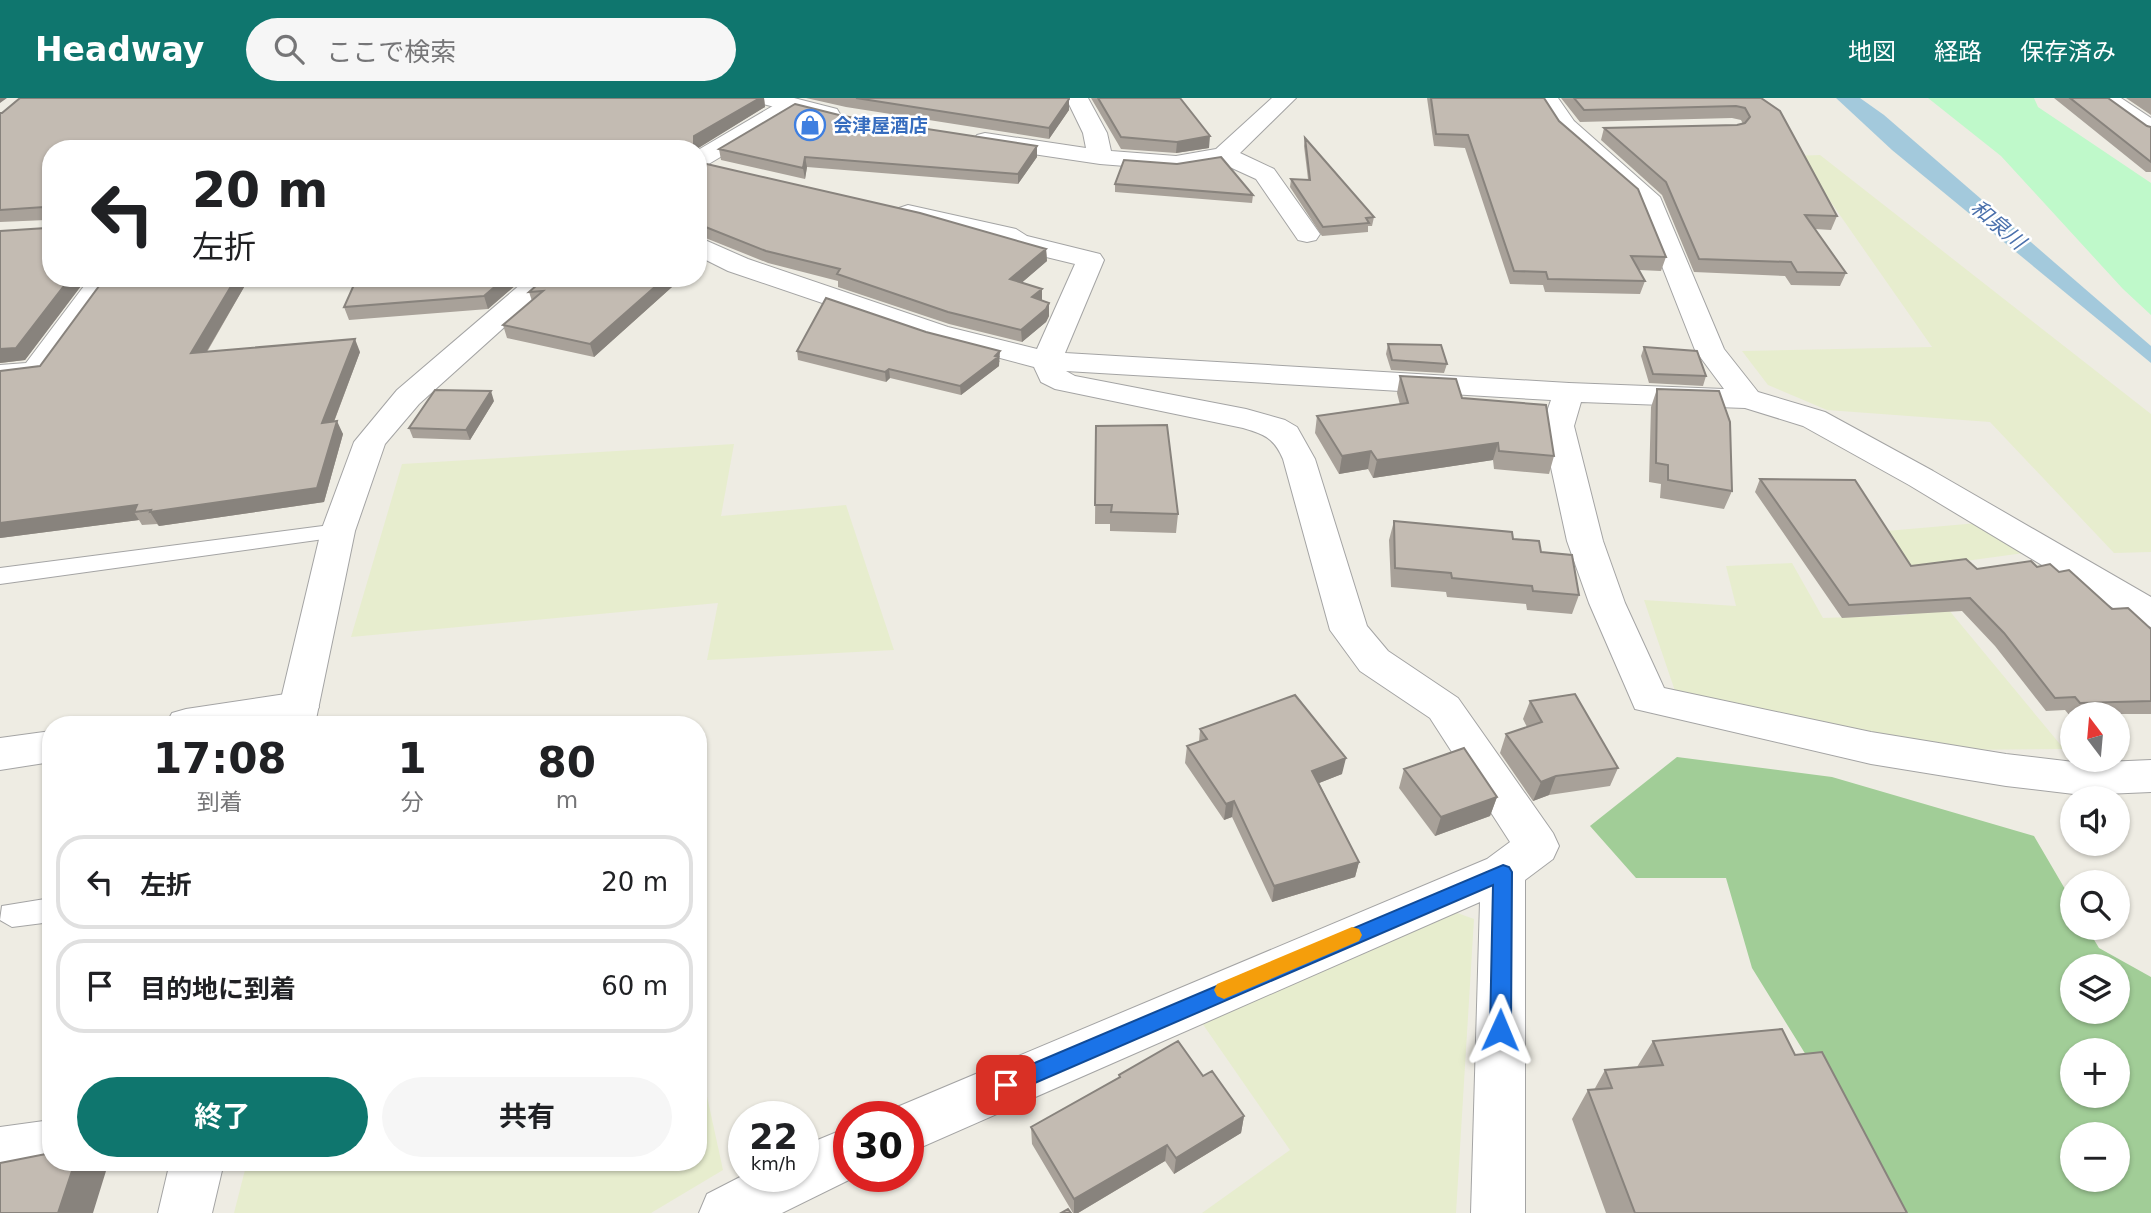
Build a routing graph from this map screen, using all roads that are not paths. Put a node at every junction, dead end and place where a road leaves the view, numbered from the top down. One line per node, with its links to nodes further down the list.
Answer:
1 (767, 98): 7 (street)
2 (833, 98): 7 (street)
3 (1077, 98): 13 (street)
4 (1285, 98): 11 (street)
5 (1547, 98): 24 (street)
6 (2106, 98): 9 (street)
7 (797, 107): 8 (street); 12 (street)
8 (858, 119)
9 (2146, 121)
10 (960, 136): 13 (street)
11 (1224, 155): 13 (street); 17 (street)
12 (707, 157)
13 (1100, 157)
14 (707, 165): 15 (street)
15 (725, 170)
16 (886, 207): 21 (street)
17 (1307, 234)
18 (707, 250): 21 (street)
19 (97, 287): 22 (street)
20 (535, 287): 25 (street)
21 (1047, 361): 23 (street); 32 (street)
22 (0, 374)
23 (1569, 392): 24 (street); 31 (street)
24 (1747, 399): 27 (street)
25 (338, 531): 26 (lane); 28 (street)
26 (0, 576)
27 (2151, 614)
28 (297, 716)
29 (42, 747): 30 (street)
30 (0, 754)
31 (2151, 776)
32 (1503, 872): 35 (street); 42 (street)
33 (42, 911): 34 (lane)
34 (12, 915)
35 (924, 1121)
36 (42, 1146): 37 (street)
37 (0, 1153)
38 (195, 1171): 40 (street)
39 (767, 1192): 41 (street)
40 (185, 1213)
41 (726, 1213)
42 (1498, 1213)

